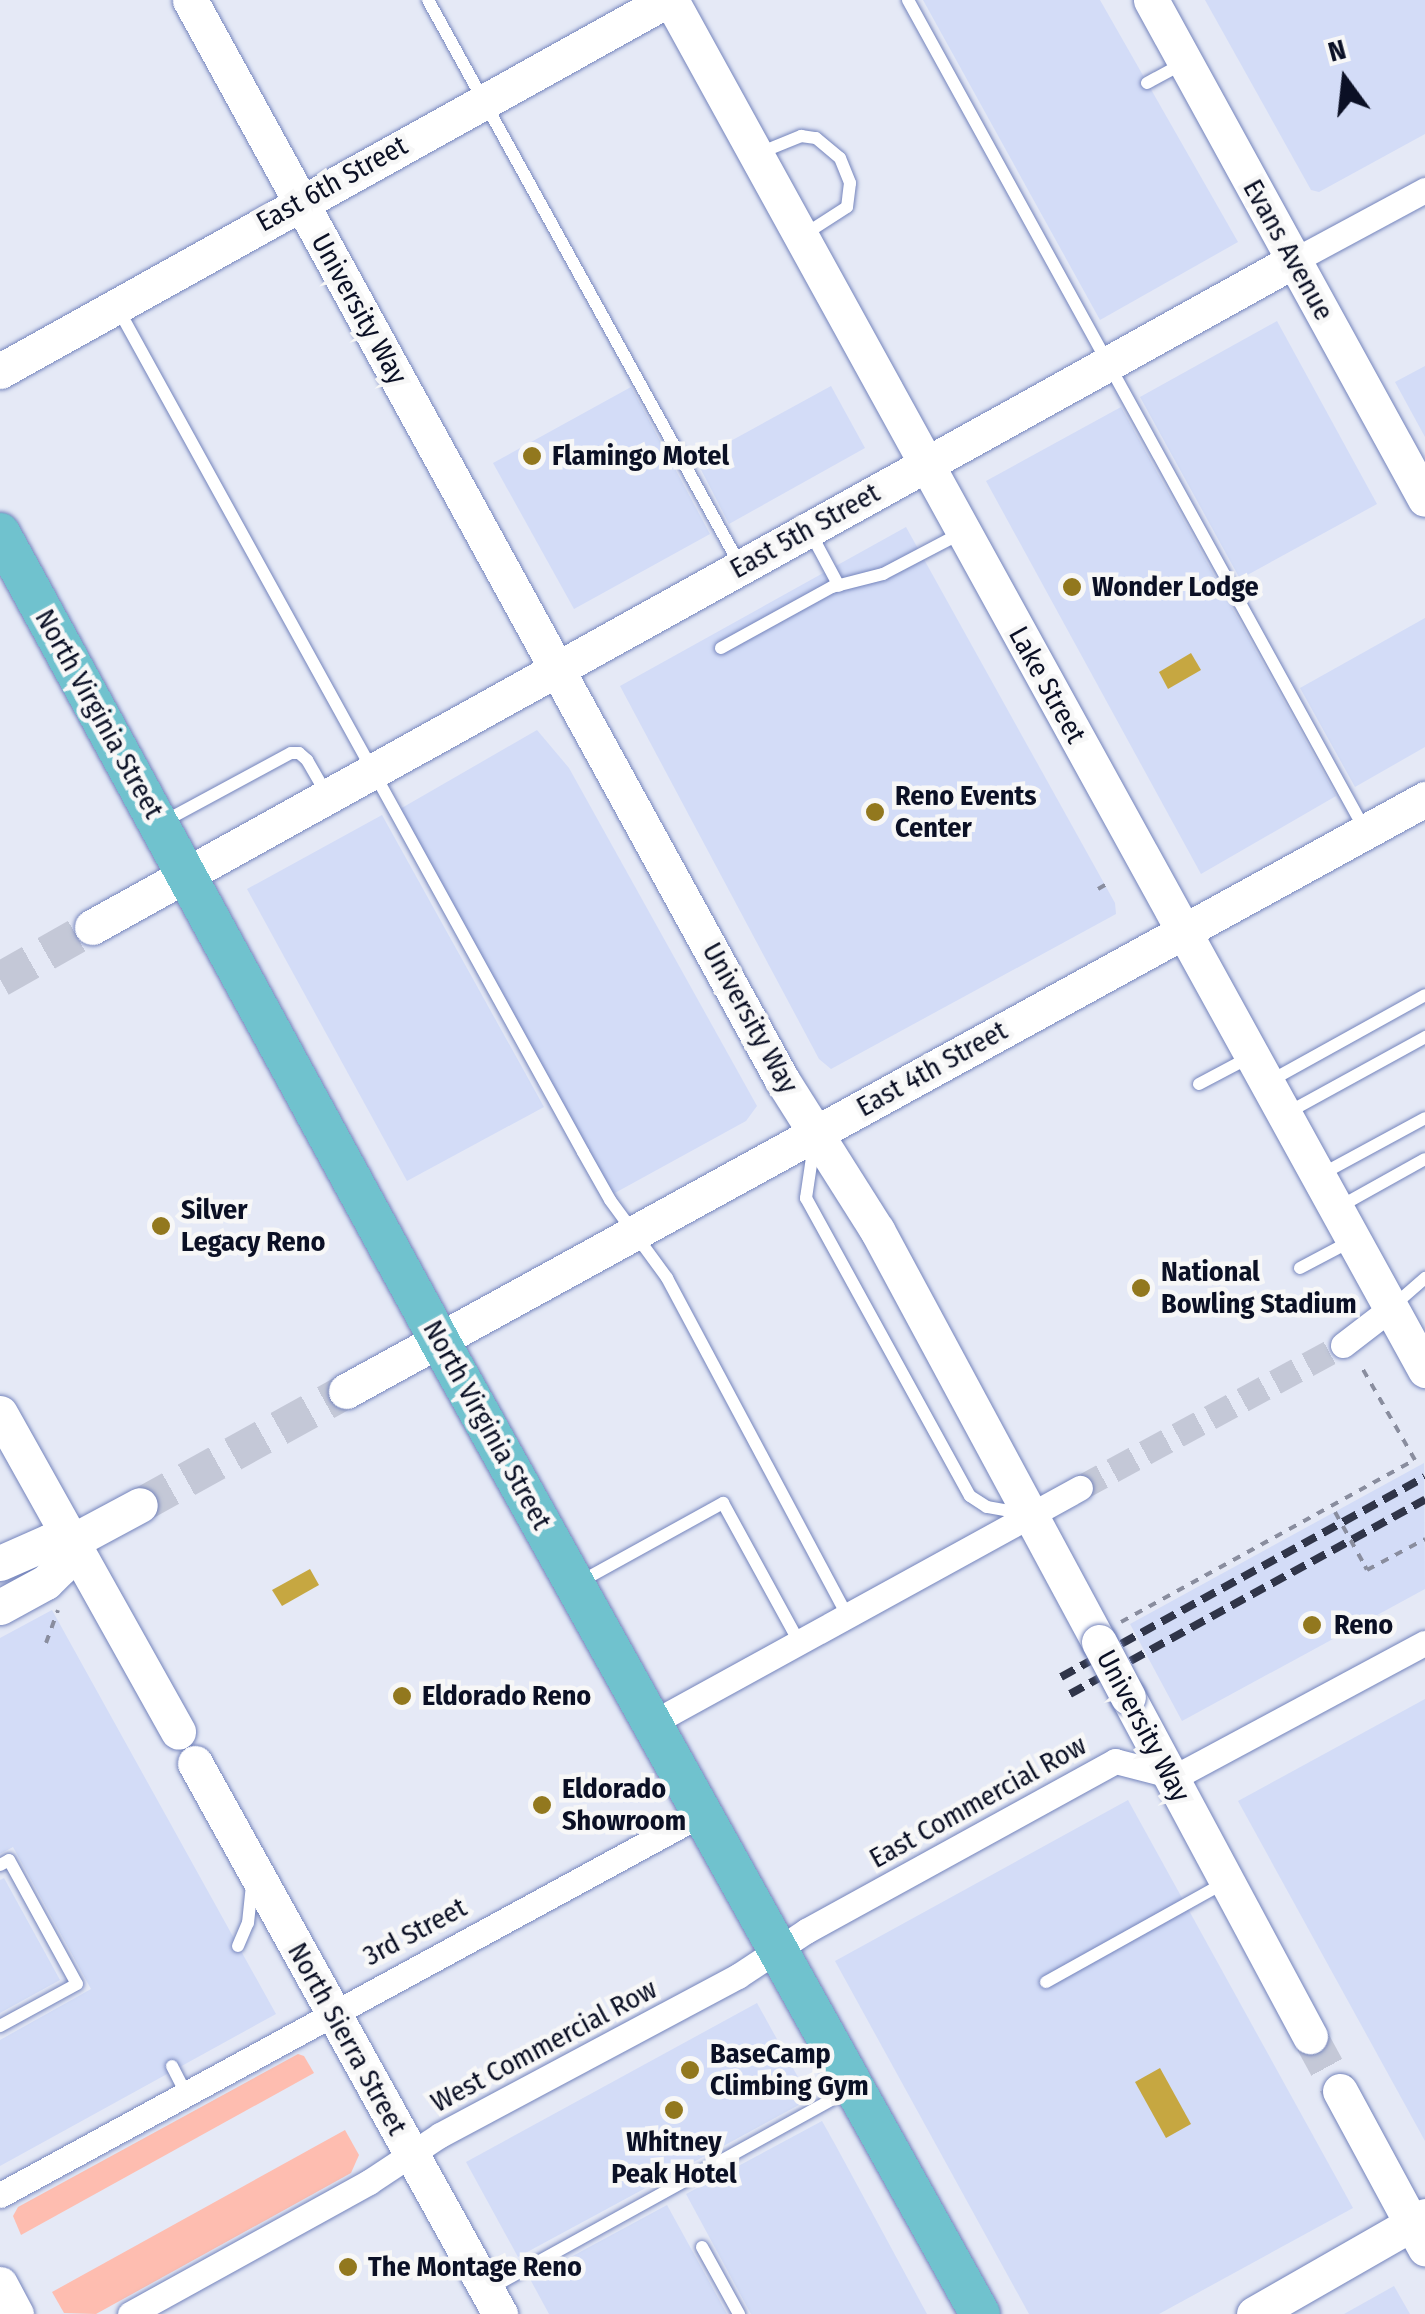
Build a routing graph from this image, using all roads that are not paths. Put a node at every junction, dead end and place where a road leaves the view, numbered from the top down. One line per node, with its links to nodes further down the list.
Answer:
1 (190, 0): 11 (main road, University Way)
2 (428, 0): 8 (lane)
3 (668, 0): 8 (main road, East 6th Street); 9 (main road, Lake Street)
4 (908, 0): 15 (lane)
5 (1151, 0): 6 (main road, Evans Avenue)
6 (1185, 62): 7 (lane); 13 (main road, Evans Avenue)
7 (1146, 83)
8 (484, 100): 11 (main road, East 6th Street); 22 (lane)
9 (756, 155): 12 (main road, Lake Street); 12 (lane)
10 (1425, 190): 13 (street, East 5th Street)
11 (301, 202): 14 (main road, East 6th Street); 25 (main road, University Way)
12 (800, 238): 17 (main road, Lake Street)
13 (1294, 261): 15 (main road, East 5th Street); 18 (main road, Evans Avenue)
14 (116, 305): 16 (main road, East 6th Street); 26 (lane)
15 (1110, 364): 17 (main road, East 5th Street); 30 (lane)
16 (0, 371)
17 (926, 465): 19 (main road, East 5th Street); 20 (main road, Lake Street)
18 (1425, 499)
19 (809, 530): 22 (main road, East 5th Street); 23 (lane)
20 (963, 531): 23 (lane); 33 (main road, Lake Street)
21 (0, 533): 29 (main road, North Virginia Street)
22 (741, 568): 25 (main road, East 5th Street)
23 (838, 586): 24 (lane)
24 (720, 648)
25 (558, 668): 26 (main road, East 5th Street); 40 (main road, University Way)
26 (371, 771): 27 (main road, East 5th Street); 44 (lane)
27 (327, 796): 29 (lane); 31 (main road, East 5th Street)
28 (1425, 799): 30 (main road, East 4th Street)
29 (160, 824): 31 (main road, North Virginia Street)
30 (1366, 830): 33 (main road, East 4th Street)
31 (187, 875): 32 (main road, East 5th Street); 49 (main road, North Virginia Street)
32 (92, 928)
33 (1185, 930): 36 (main road, Lake Street); 40 (main road, East 4th Street)
34 (1425, 996): 36 (lane)
35 (1425, 1037): 38 (lane)
36 (1261, 1068): 37 (lane); 38 (main road, Lake Street)
37 (1199, 1084)
38 (1285, 1114): 42 (main road, Lake Street)
39 (1425, 1118): 42 (lane)
40 (816, 1132): 44 (main road, East 4th Street); 56 (main road, University Way)
41 (1425, 1159): 43 (lane)
42 (1318, 1176): 43 (main road, Lake Street)
43 (1336, 1208): 45 (main road, Lake Street)
44 (636, 1233): 49 (main road, East 4th Street); 61 (lane)
45 (1354, 1240): 46 (lane); 48 (main road, Lake Street)
46 (1300, 1268)
47 (1425, 1278): 48 (lane)
48 (1391, 1308): 50 (street); 51 (main road, Lake Street)
49 (440, 1340): 52 (main road, East 4th Street); 59 (main road, North Virginia Street)
50 (1343, 1345)
51 (1425, 1370)
52 (346, 1391)
53 (0, 1412): 57 (main road)
54 (1080, 1488): 56 (street)
55 (140, 1504): 57 (main road)
56 (1031, 1515): 61 (street); 67 (main road, University Way, bridge)
57 (71, 1542): 58 (main road); 60 (main road); 65 (main road)
58 (0, 1564)
59 (576, 1584): 62 (lane); 64 (main road, North Virginia Street)
60 (0, 1607)
61 (847, 1616): 62 (street)
62 (799, 1642): 64 (street)
63 (1425, 1643): 67 (street)
64 (654, 1722): 68 (main road, North Virginia Street)
65 (178, 1732)
66 (195, 1764): 70 (main road, North Sierra Street)
67 (1169, 1775): 71 (main road, University Way); 73 (street, East Commercial Row)
68 (703, 1813): 73 (main road, North Virginia Street); 75 (street, 3rd Street)
69 (0, 1864): 76 (lane)
70 (254, 1870): 72 (lane); 75 (main road, North Sierra Street)
71 (1226, 1881): 74 (lane); 77 (main road, University Way)
72 (238, 1946)
73 (779, 1949): 79 (main road, North Virginia Street); 82 (street, West Commercial Row)
74 (1046, 1982)
75 (333, 2013): 81 (street, 3rd Street); 82 (main road, North Sierra Street)
76 (0, 2026)
77 (1310, 2036)
78 (172, 2066): 81 (lane)
79 (855, 2088): 87 (lane); 91 (main road, North Virginia Street)
80 (1340, 2090): 84 (main road)
81 (186, 2093): 83 (street, 3rd Street)
82 (411, 2155): 87 (main road, North Sierra Street); 89 (street, West Commercial Row)
83 (0, 2196)
84 (1421, 2229): 92 (main road)
85 (702, 2247): 90 (lane)
86 (0, 2284): 88 (main road)
87 (494, 2302)
88 (16, 2314)
89 (130, 2314)
90 (739, 2314)
91 (980, 2314)
92 (1254, 2314)

